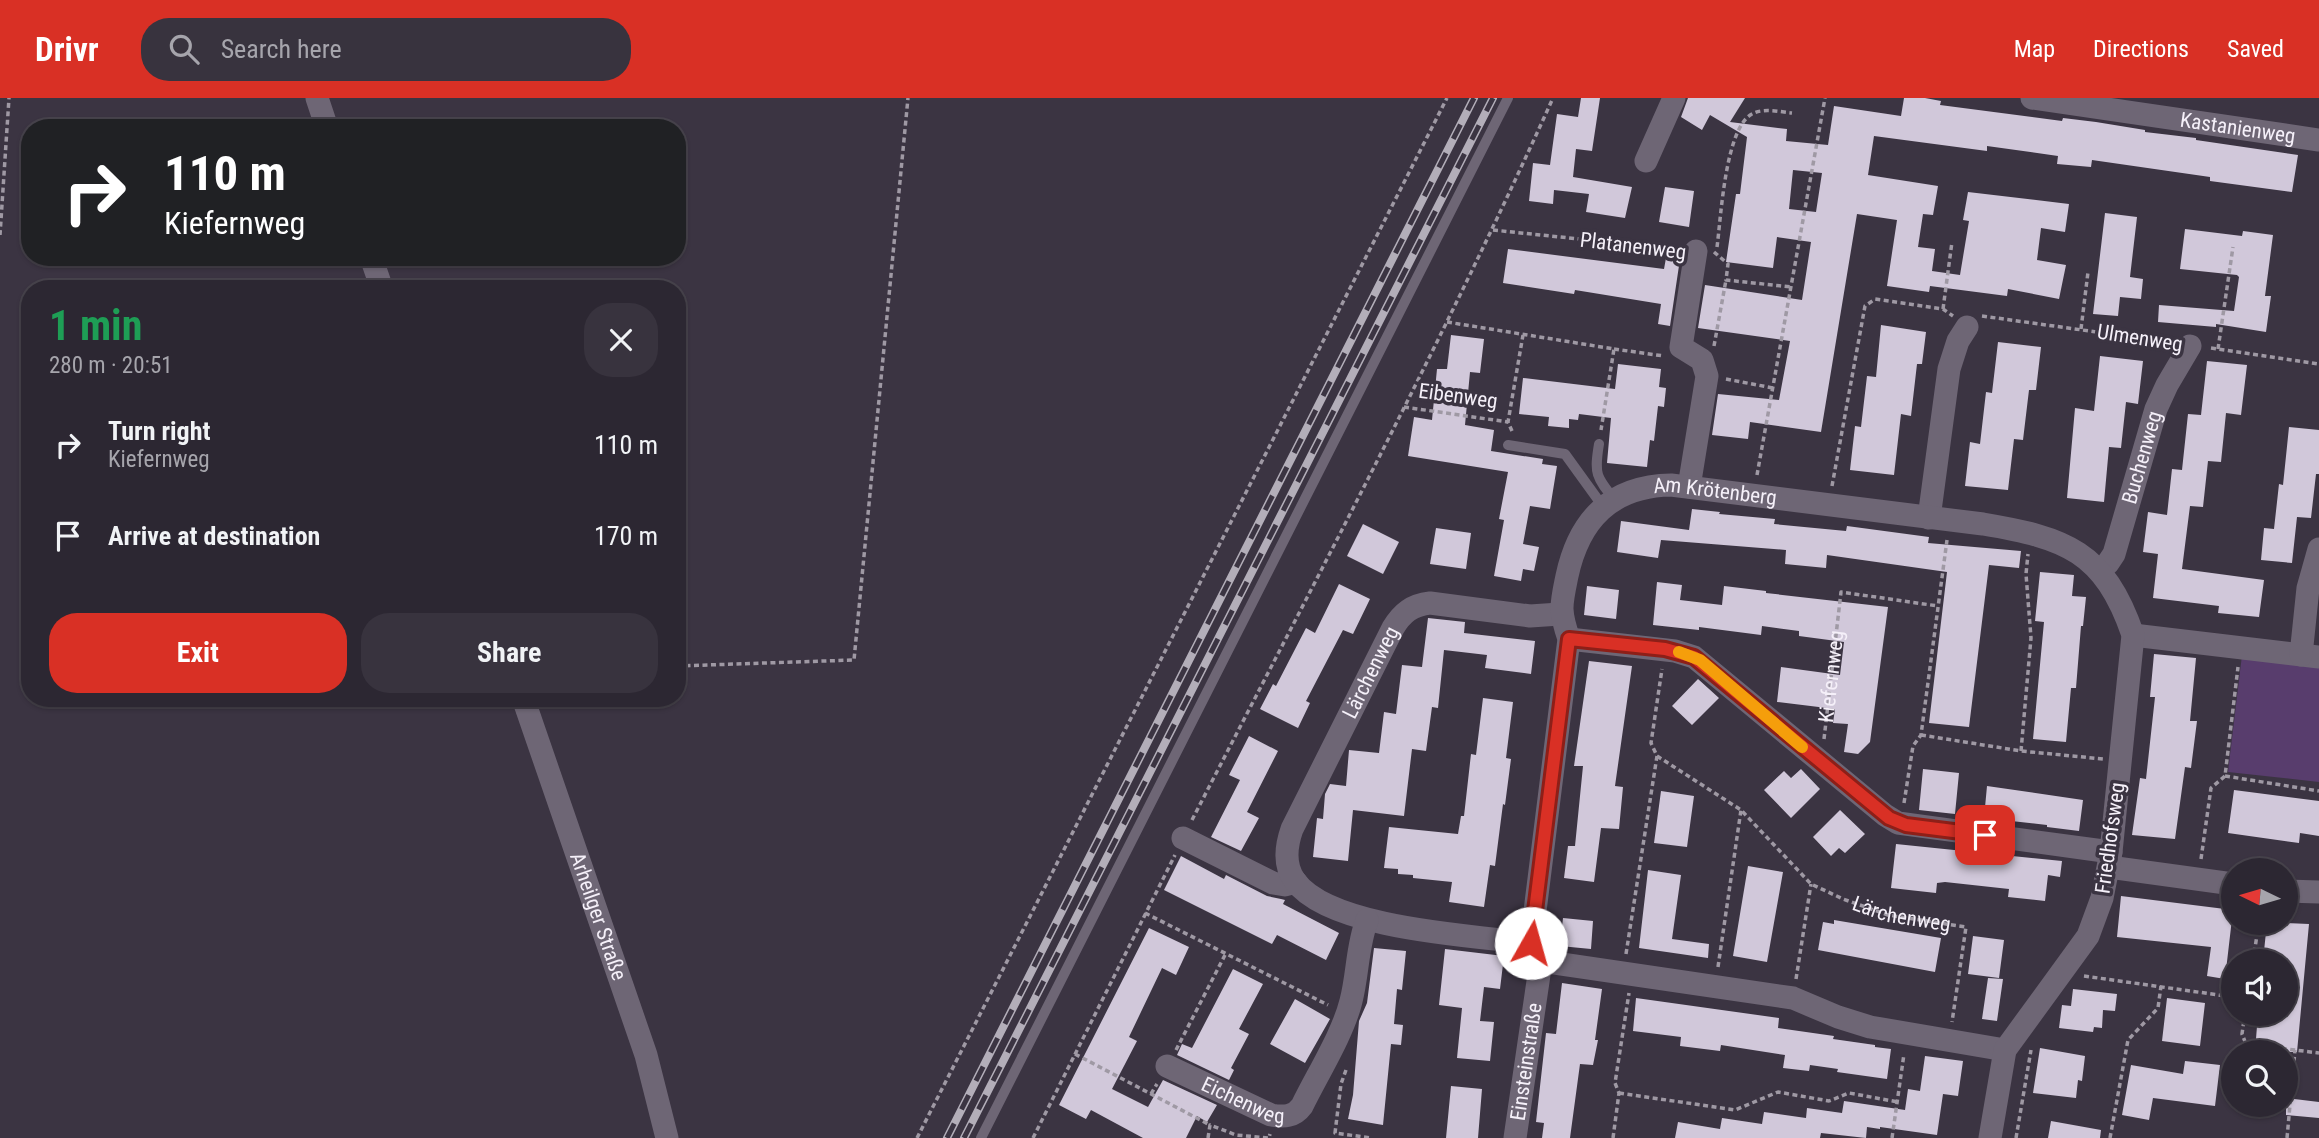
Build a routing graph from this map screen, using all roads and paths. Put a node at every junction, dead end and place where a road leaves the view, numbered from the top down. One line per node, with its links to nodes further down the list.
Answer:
1 (9, 98): 15 (path)
2 (317, 98): 11 (street)
3 (908, 98): 54 (path)
4 (1447, 98): 100 (path)
5 (1508, 98): 101 (lane)
6 (1553, 98): 14 (path)
7 (1674, 98): 13 (street)
8 (1825, 98): 21 (path)
9 (2032, 98): 12 (street, Kastanienweg)
10 (1792, 113): 18 (path)
11 (324, 119)
12 (2319, 140)
13 (1646, 161)
14 (1493, 230): 18 (path, Platanenweg); 23 (path)
15 (0, 236)
16 (1952, 242): 22 (path)
17 (2233, 247): 30 (path)
18 (1706, 252): 20 (path); 28 (street, Platanenweg)
19 (2088, 272): 25 (path)
20 (1726, 280): 21 (path); 32 (path)
21 (1791, 287): 33 (path)
22 (1943, 309): 24 (path); 42 (path)
23 (1447, 322): 26 (path); 34 (path)
24 (1967, 327): 25 (path, Ulmenweg); 43 (street)
25 (2081, 329): 27 (path, Ulmenweg)
26 (1523, 335): 29 (path); 35 (path, Eibenweg)
27 (2190, 346): 30 (path, Ulmenweg); 46 (street, Buchenweg)
28 (1681, 347): 29 (path); 32 (street)
29 (1614, 349): 37 (path)
30 (2218, 349): 31 (path, Ulmenweg)
31 (2319, 363)
32 (1704, 368): 33 (path); 39 (street)
33 (1773, 388): 40 (path)
34 (1404, 407): 35 (path, Eibenweg); 65 (path)
35 (1508, 422): 36 (path, Eibenweg)
36 (1523, 433)
37 (1599, 444): 41 (lane)
38 (1508, 445): 41 (lane)
39 (1689, 486): 40 (street, Am Krötenberg); 41 (street, Am Krötenberg)
40 (1754, 495): 42 (street, Am Krötenberg)
41 (1609, 504): 48 (street, Am Krötenberg)
42 (1829, 505): 43 (street, Am Krötenberg)
43 (1939, 519): 44 (street, Am Krötenberg); 47 (path)
44 (2031, 534): 46 (street, Am Krötenberg); 57 (path)
45 (2319, 548): 53 (street)
46 (2100, 570): 49 (street, Am Krötenberg)
47 (1938, 606): 56 (path); 59 (path, Kiefernweg)
48 (1560, 614): 50 (street, Einsteinstraße); 68 (street, Lärchenweg)
49 (2133, 635): 51 (street); 60 (street, Friedhofsweg)
50 (1569, 639): 52 (street, Kiefernweg); 75 (street, Einsteinstraße)
51 (2241, 648): 53 (street); 61 (path)
52 (1665, 649): 58 (path); 59 (street, Kiefernweg)
53 (2310, 656)
54 (686, 666)
55 (526, 707): 99 (street, Arheilger Straße)
56 (1921, 735): 57 (path); 64 (path)
57 (2021, 751): 60 (path)
58 (1657, 756): 63 (path, Lärchenweg); 77 (path)
59 (1815, 757): 64 (street, Kiefernweg)
60 (2121, 761): 66 (street, Friedhofsweg)
61 (2225, 776): 62 (path); 67 (path)
62 (2319, 791)
63 (1741, 810): 70 (path, Lärchenweg); 80 (path)
64 (1902, 824): 66 (street, Kiefernweg)
65 (1183, 838): 68 (street); 73 (path)
66 (2110, 859): 67 (street, Kiefernweg); 78 (street, Friedhofsweg)
67 (2198, 879): 69 (street, Kiefernweg)
68 (1296, 882): 74 (street)
69 (2221, 882)
70 (1811, 884): 82 (path); 86 (path, Lärchenweg)
71 (2298, 891): 72 (street)
72 (2319, 892)
73 (1146, 913): 76 (path); 90 (path)
74 (1367, 920): 75 (street); 83 (street, Eichenweg)
75 (1536, 952): 77 (street); 105 (street, Einsteinstraße)
76 (1225, 955): 83 (path); 92 (path)
77 (1627, 973): 80 (street); 93 (path)
78 (2061, 973): 79 (path); 84 (street, Friedhofsweg)
79 (2161, 986): 81 (path); 110 (path)
80 (1715, 987): 82 (street)
81 (2221, 995)
82 (1793, 999): 85 (street)
83 (1347, 1015): 91 (street, Eichenweg)
84 (2028, 1019): 87 (street, Friedhofsweg); 109 (path)
85 (1907, 1034): 86 (street); 95 (path)
86 (1949, 1040): 87 (street)
87 (2005, 1050): 108 (street, Friedhofsweg)
88 (2298, 1050): 89 (path)
89 (2319, 1053)
90 (1075, 1054): 94 (path, Eichenweg); 102 (path)
91 (1327, 1055): 96 (street, Eichenweg); 104 (path)
92 (1167, 1066): 94 (path); 96 (street, Eichenweg)
93 (1619, 1093): 95 (path); 106 (path)
94 (1151, 1094): 98 (path, Eichenweg)
95 (1898, 1102): 107 (path)
96 (1271, 1115): 98 (path, Eichenweg)
97 (2289, 1117): 111 (path)
98 (1210, 1125): 103 (path)
99 (667, 1138)
100 (917, 1138)
101 (981, 1138)
102 (1033, 1138)
103 (1208, 1138)
104 (1371, 1138)
105 (1514, 1138)
106 (1614, 1138)
107 (1892, 1138)
108 (1990, 1138)
109 (2016, 1138)
110 (2110, 1138)
111 (2287, 1138)

